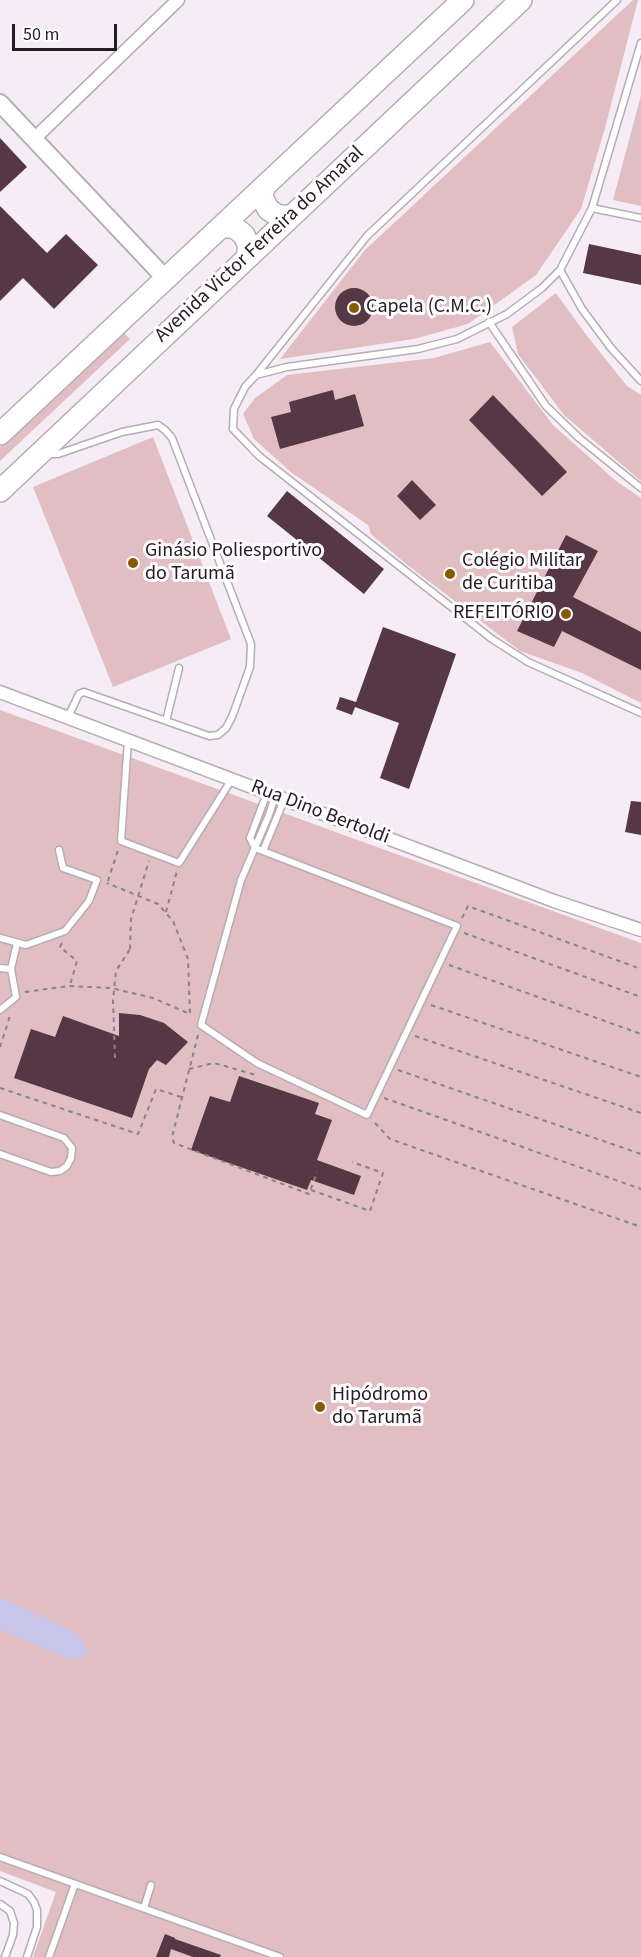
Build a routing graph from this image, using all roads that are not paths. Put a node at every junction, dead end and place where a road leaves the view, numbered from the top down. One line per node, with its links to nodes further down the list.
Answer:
1 (178, 0): 9 (street)
2 (521, 0): 12 (highway, Avenida Victor Ferreira do Amaral)
3 (617, 0): 19 (lane)
4 (457, 2): 10 (highway, Avenida Victor Ferreira do Amaral)
5 (641, 43): 6 (lane)
6 (633, 72): 7 (lane); 11 (lane)
7 (641, 73)
8 (0, 103): 9 (street)
9 (34, 139): 17 (street)
10 (264, 187): 12 (highway); 14 (highway, Avenida Victor Ferreira do Amaral)
11 (592, 208): 13 (lane); 16 (lane)
12 (291, 216): 15 (highway, Avenida Victor Ferreira do Amaral)
13 (641, 218)
14 (221, 227): 15 (highway); 17 (highway, Avenida Victor Ferreira do Amaral)
15 (247, 258): 22 (highway, Avenida Victor Ferreira do Amaral)
16 (560, 270): 18 (lane); 20 (lane)
17 (166, 279): 21 (highway, Avenida Victor Ferreira do Amaral)
18 (489, 322): 19 (lane); 23 (lane)
19 (256, 375): 27 (lane)
20 (641, 381)
21 (0, 434)
22 (39, 454): 24 (highway, Avenida Victor Ferreira do Amaral); 29 (lane)
23 (641, 488)
24 (0, 491)
25 (179, 668): 29 (lane)
26 (0, 692): 28 (street, Rua Dino Bertoldi)
27 (641, 713)
28 (68, 717): 29 (lane); 30 (street, Rua Dino Bertoldi)
29 (166, 720)
30 (128, 739): 31 (street, Rua Dino Bertoldi); 31 (lane)
31 (232, 779): 32 (street, Rua Dino Bertoldi)
32 (275, 796): 33 (lane); 35 (lane); 36 (street, Rua Dino Bertoldi)
33 (255, 848): 35 (lane); 35 (lane)
34 (59, 850): 38 (lane)
35 (263, 851)
36 (641, 930)
37 (0, 938): 38 (lane)
38 (17, 943): 40 (lane)
39 (0, 968): 40 (lane)
40 (11, 969): 41 (lane)
41 (0, 1010)
42 (0, 1115): 43 (lane)
43 (0, 1154)
44 (0, 1857): 46 (lane)
45 (0, 1881): 51 (lane)
46 (75, 1884): 49 (lane); 52 (lane)
47 (151, 1885): 49 (lane)
48 (0, 1904): 50 (lane)
49 (144, 1908): 53 (lane)
50 (5, 1957)
51 (27, 1957)
52 (49, 1957)
53 (280, 1957)

